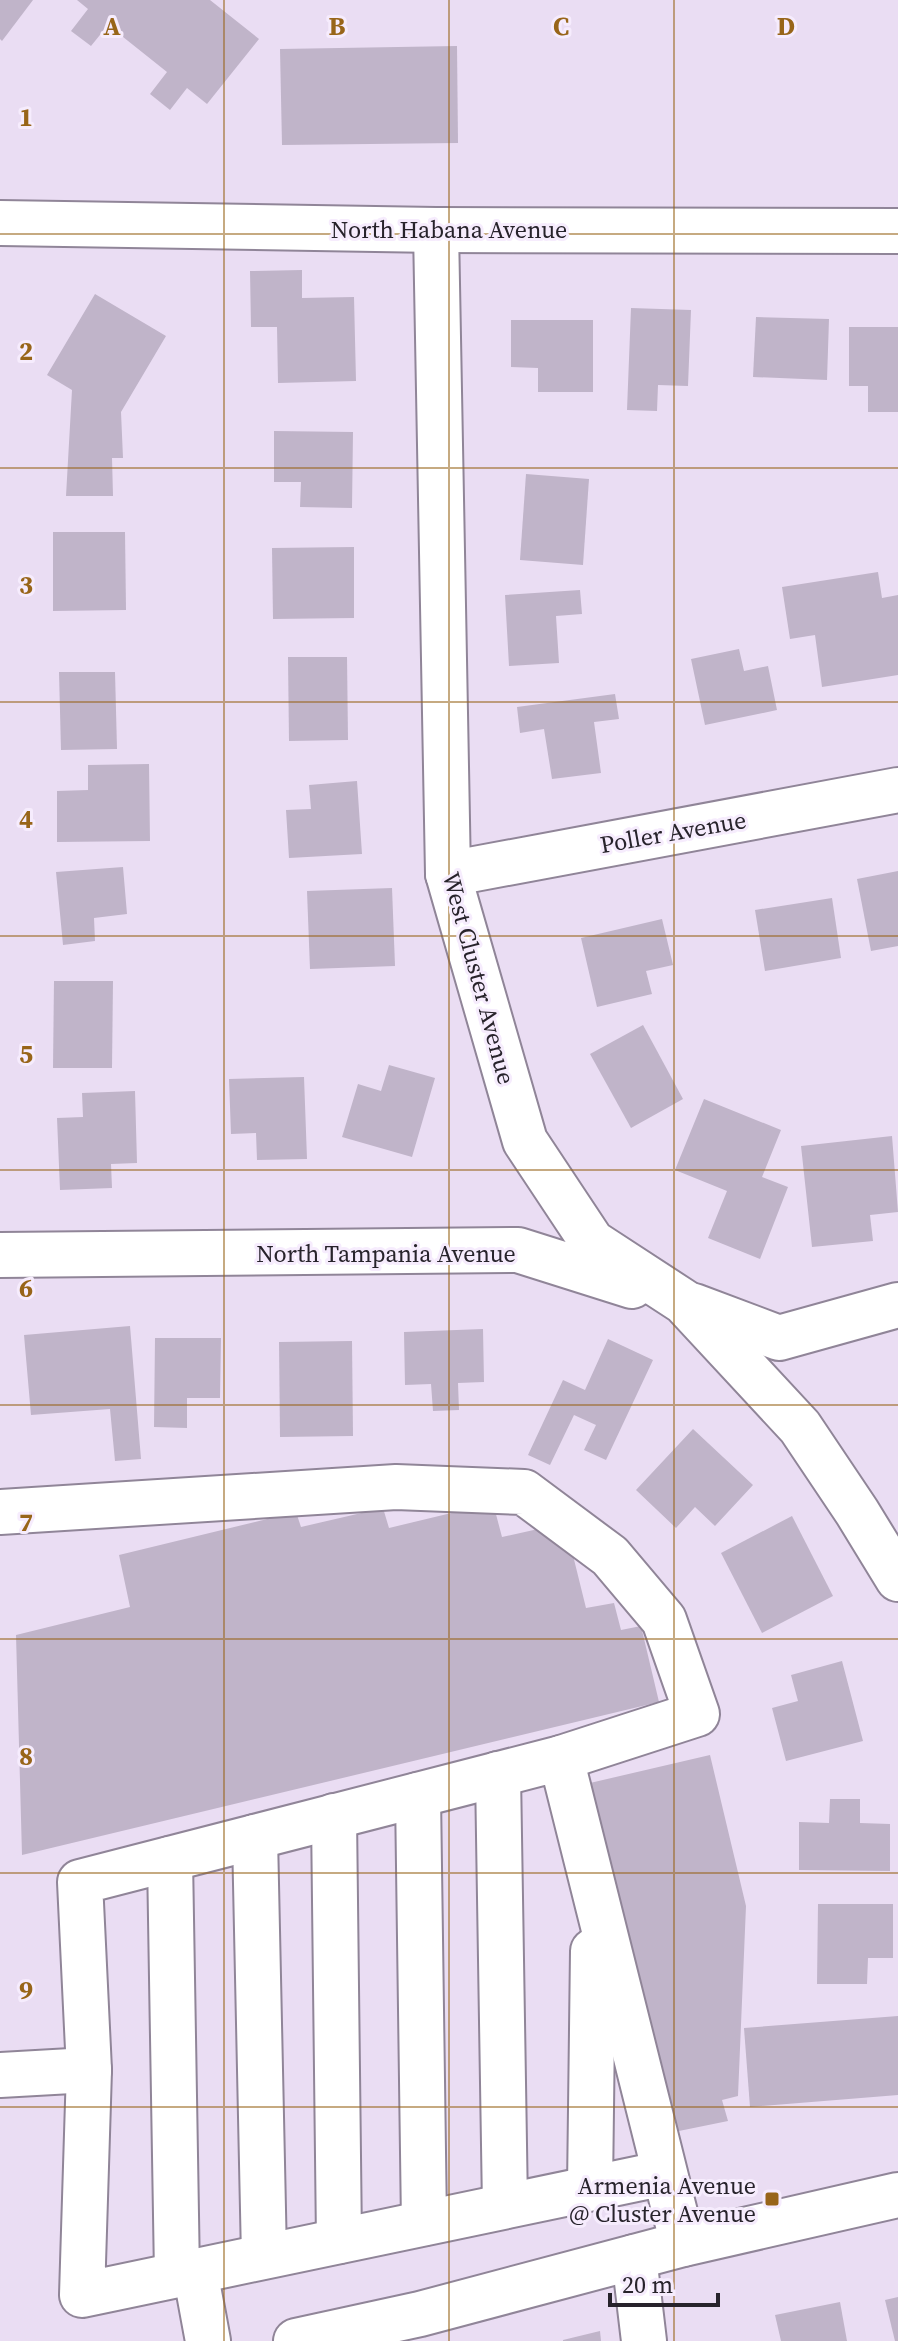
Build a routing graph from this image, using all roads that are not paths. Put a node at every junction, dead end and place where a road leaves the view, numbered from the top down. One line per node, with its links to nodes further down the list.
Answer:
1 (0, 223): 2 (street, North Habana Avenue)
2 (436, 230): 3 (street, North Habana Avenue); 5 (street, West Cluster Avenue)
3 (898, 231)
4 (898, 790): 5 (street, Poller Avenue)
5 (448, 874): 7 (street, West Cluster Avenue)
6 (0, 1255): 7 (street, North Tampania Avenue)
7 (684, 1302): 8 (street, North Tampania Avenue); 10 (street, West Cluster Avenue)
8 (898, 1305)
9 (0, 1512): 11 (street)
10 (898, 1579)
11 (561, 1758): 12 (street); 17 (street)
12 (498, 1774): 13 (street); 23 (street)
13 (418, 1795): 14 (street); 24 (street)
14 (334, 1816): 15 (street); 25 (street)
15 (255, 1837): 16 (street); 27 (street)
16 (170, 1859): 18 (street); 29 (street)
17 (594, 1890): 20 (street); 21 (street)
18 (89, 2070): 19 (street); 29 (street)
19 (0, 2075)
20 (665, 2173): 21 (street); 26 (street)
21 (590, 2188): 23 (street)
22 (898, 2195): 26 (street)
23 (505, 2206): 24 (street)
24 (424, 2223): 25 (street)
25 (339, 2241): 27 (street)
26 (683, 2244): 28 (street)
27 (264, 2256): 29 (street)
28 (634, 2257): 30 (street); 33 (street)
29 (186, 2273): 32 (street)
30 (420, 2328): 31 (street)
31 (307, 2340)
32 (208, 2341)
33 (644, 2341)

